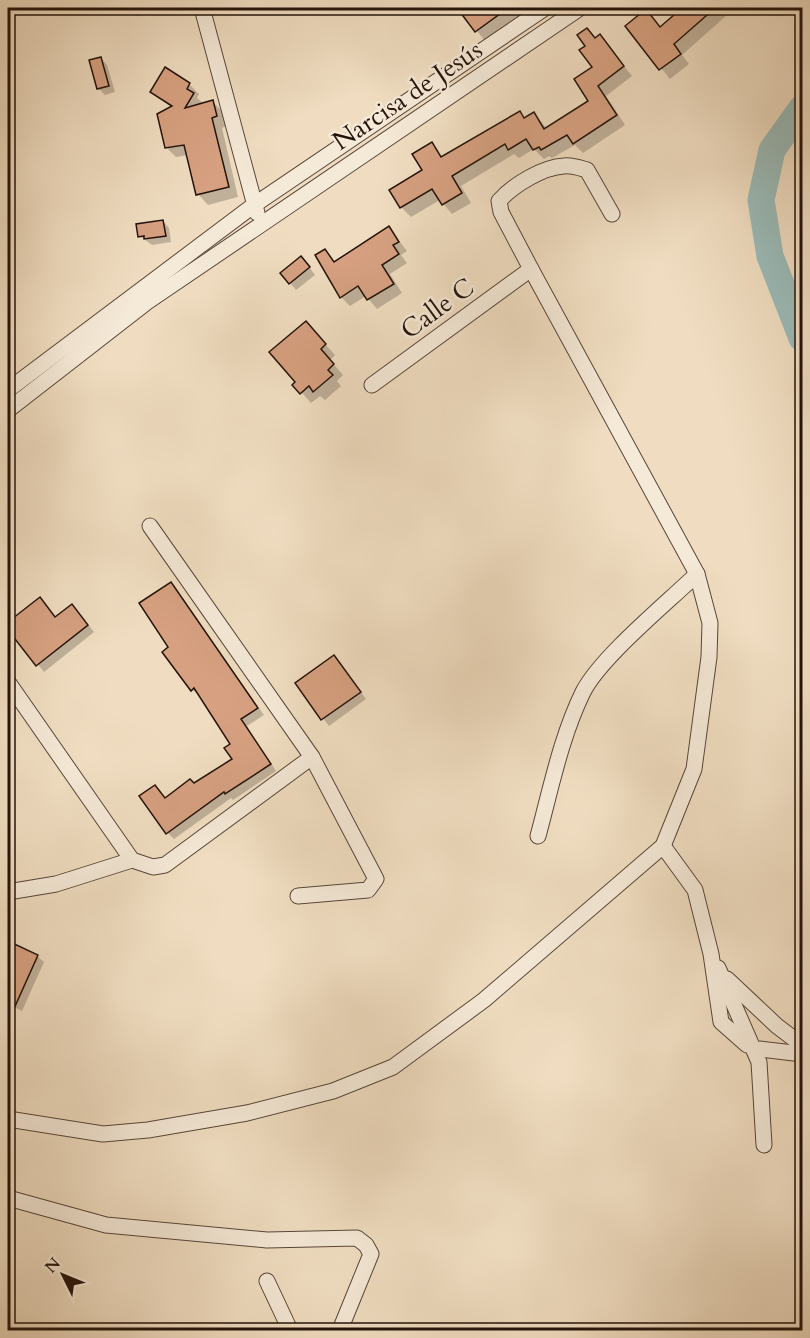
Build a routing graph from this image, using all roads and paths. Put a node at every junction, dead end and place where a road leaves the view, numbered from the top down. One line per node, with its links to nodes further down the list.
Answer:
1 (202, 8): 4 (street)
2 (545, 8): 4 (street, Narcisa de Jesús)
3 (580, 8): 6 (street, Narcisa de Jesús)
4 (254, 205): 6 (street); 8 (street, Narcisa de Jesús)
5 (612, 214): 7 (street)
6 (261, 222): 8 (street, Narcisa de Jesús)
7 (531, 269): 9 (street, Calle C); 13 (street)
8 (143, 296): 10 (street, Narcisa de Jesús); 11 (street, Narcisa de Jesús)
9 (372, 385)
10 (8, 390)
11 (8, 410)
12 (150, 526): 15 (street)
13 (697, 574): 16 (street); 17 (street)
14 (8, 682): 18 (street)
15 (312, 757): 18 (street); 20 (street)
16 (538, 836)
17 (663, 846): 21 (street); 25 (street)
18 (132, 860): 19 (street)
19 (8, 892)
20 (298, 896)
21 (711, 954): 22 (street); 24 (street)
22 (720, 973): 23 (street); 26 (street)
23 (802, 1045)
24 (802, 1054)
25 (8, 1119)
26 (764, 1145)
27 (8, 1198): 30 (street)
28 (267, 1281): 29 (street)
29 (290, 1330)
30 (340, 1330)

